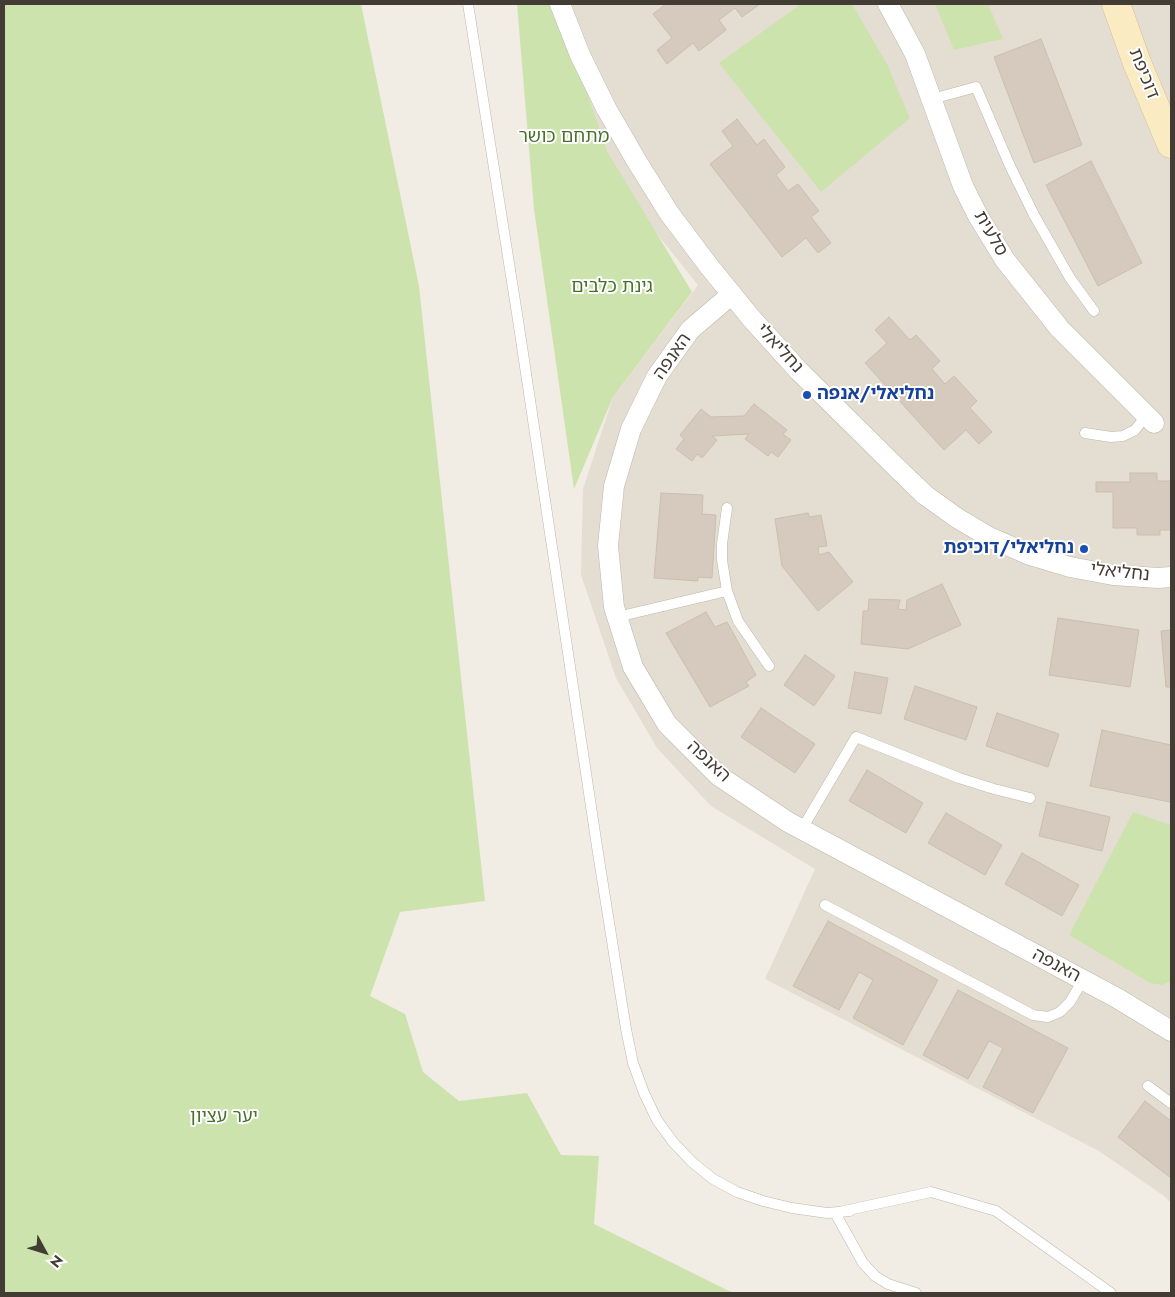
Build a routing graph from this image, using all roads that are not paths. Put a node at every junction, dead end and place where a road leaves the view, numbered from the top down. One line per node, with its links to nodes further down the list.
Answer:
1 (468, 4): 24 (lane)
2 (560, 4): 7 (street, נחליאלי)
3 (888, 4): 5 (street, סלעית)
4 (1116, 4): 6 (street, דוכיפת)
5 (932, 99): 8 (lane); 9 (street, סלעית)
6 (1170, 139)
7 (732, 294): 12 (street, נחליאלי); 14 (street, האנפה)
8 (1094, 311)
9 (1150, 420): 10 (lane)
10 (1084, 432)
11 (727, 508): 13 (lane)
12 (1171, 577)
13 (727, 591): 14 (lane); 15 (lane)
14 (617, 617): 17 (street, האנפה)
15 (769, 666)
16 (1030, 798): 17 (lane)
17 (802, 830): 19 (street, האנפה)
18 (825, 905): 19 (lane)
19 (1083, 980): 20 (street, האנפה)
20 (1169, 1026)
21 (1148, 1086): 22 (lane)
22 (1171, 1103)
23 (850, 1211): 24 (lane)
24 (835, 1213): 25 (lane); 26 (lane)
25 (916, 1293)
26 (1111, 1293)

